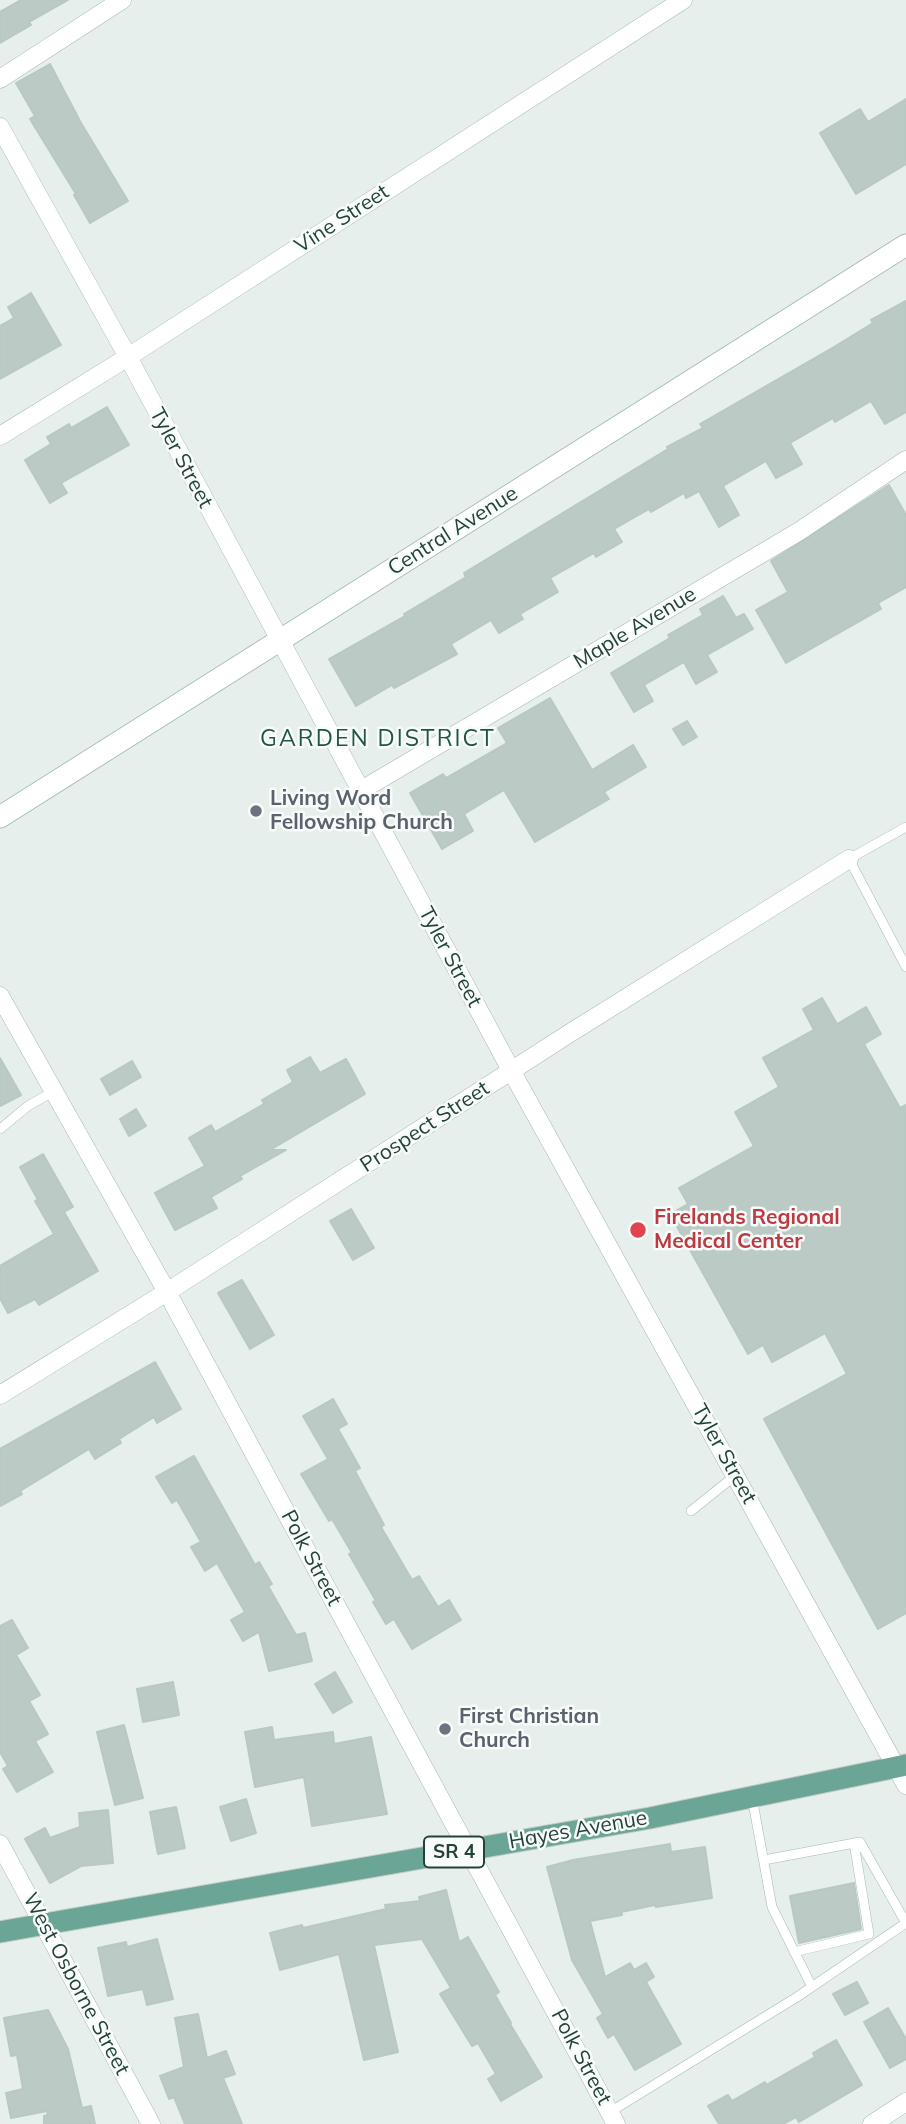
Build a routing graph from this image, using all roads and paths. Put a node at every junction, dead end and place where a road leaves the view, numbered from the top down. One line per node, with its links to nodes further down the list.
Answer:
1 (122, 0): 3 (street)
2 (683, 0): 6 (street, Vine Street)
3 (0, 79)
4 (0, 127): 6 (street, Tyler Street)
5 (906, 245): 9 (street, Central Avenue)
6 (128, 358): 7 (street, Vine Street); 9 (street, Tyler Street)
7 (0, 436)
8 (906, 460): 10 (street, Maple Avenue)
9 (279, 641): 10 (street, Tyler Street); 11 (street, Central Avenue)
10 (360, 791): 16 (street, Tyler Street)
11 (0, 817)
12 (906, 827): 13 (lane)
13 (849, 859): 14 (lane); 16 (street, Prospect Street)
14 (906, 967)
15 (0, 996): 17 (street, Polk Street)
16 (512, 1072): 19 (street, Prospect Street); 21 (street, Tyler Street)
17 (54, 1091): 18 (lane); 19 (street, Polk Street)
18 (0, 1129)
19 (167, 1292): 20 (street, Prospect Street); 27 (street, Polk Street)
20 (0, 1395)
21 (736, 1475): 22 (lane); 23 (street, Tyler Street)
22 (691, 1511)
23 (903, 1772): 24 (main road, Hayes Avenue / SR 4)
24 (752, 1797): 27 (main road, Hayes Avenue / SR 4); 28 (lane)
25 (854, 1843): 28 (lane); 31 (lane); 32 (lane)
26 (0, 1844): 29 (street, West Osborne Street)
27 (469, 1849): 29 (main road, Hayes Avenue / SR 4); 36 (street, Polk Street)
28 (764, 1860): 33 (lane)
29 (43, 1924): 30 (main road, Hayes Avenue / SR 4); 37 (street, West Osborne Street)
30 (0, 1932)
31 (869, 1934): 32 (lane); 33 (lane)
32 (878, 1942): 34 (lane)
33 (794, 1952): 34 (lane)
34 (812, 1987): 36 (lane)
35 (906, 2102): 38 (street)
36 (613, 2118)
37 (151, 2124)
38 (872, 2124)

